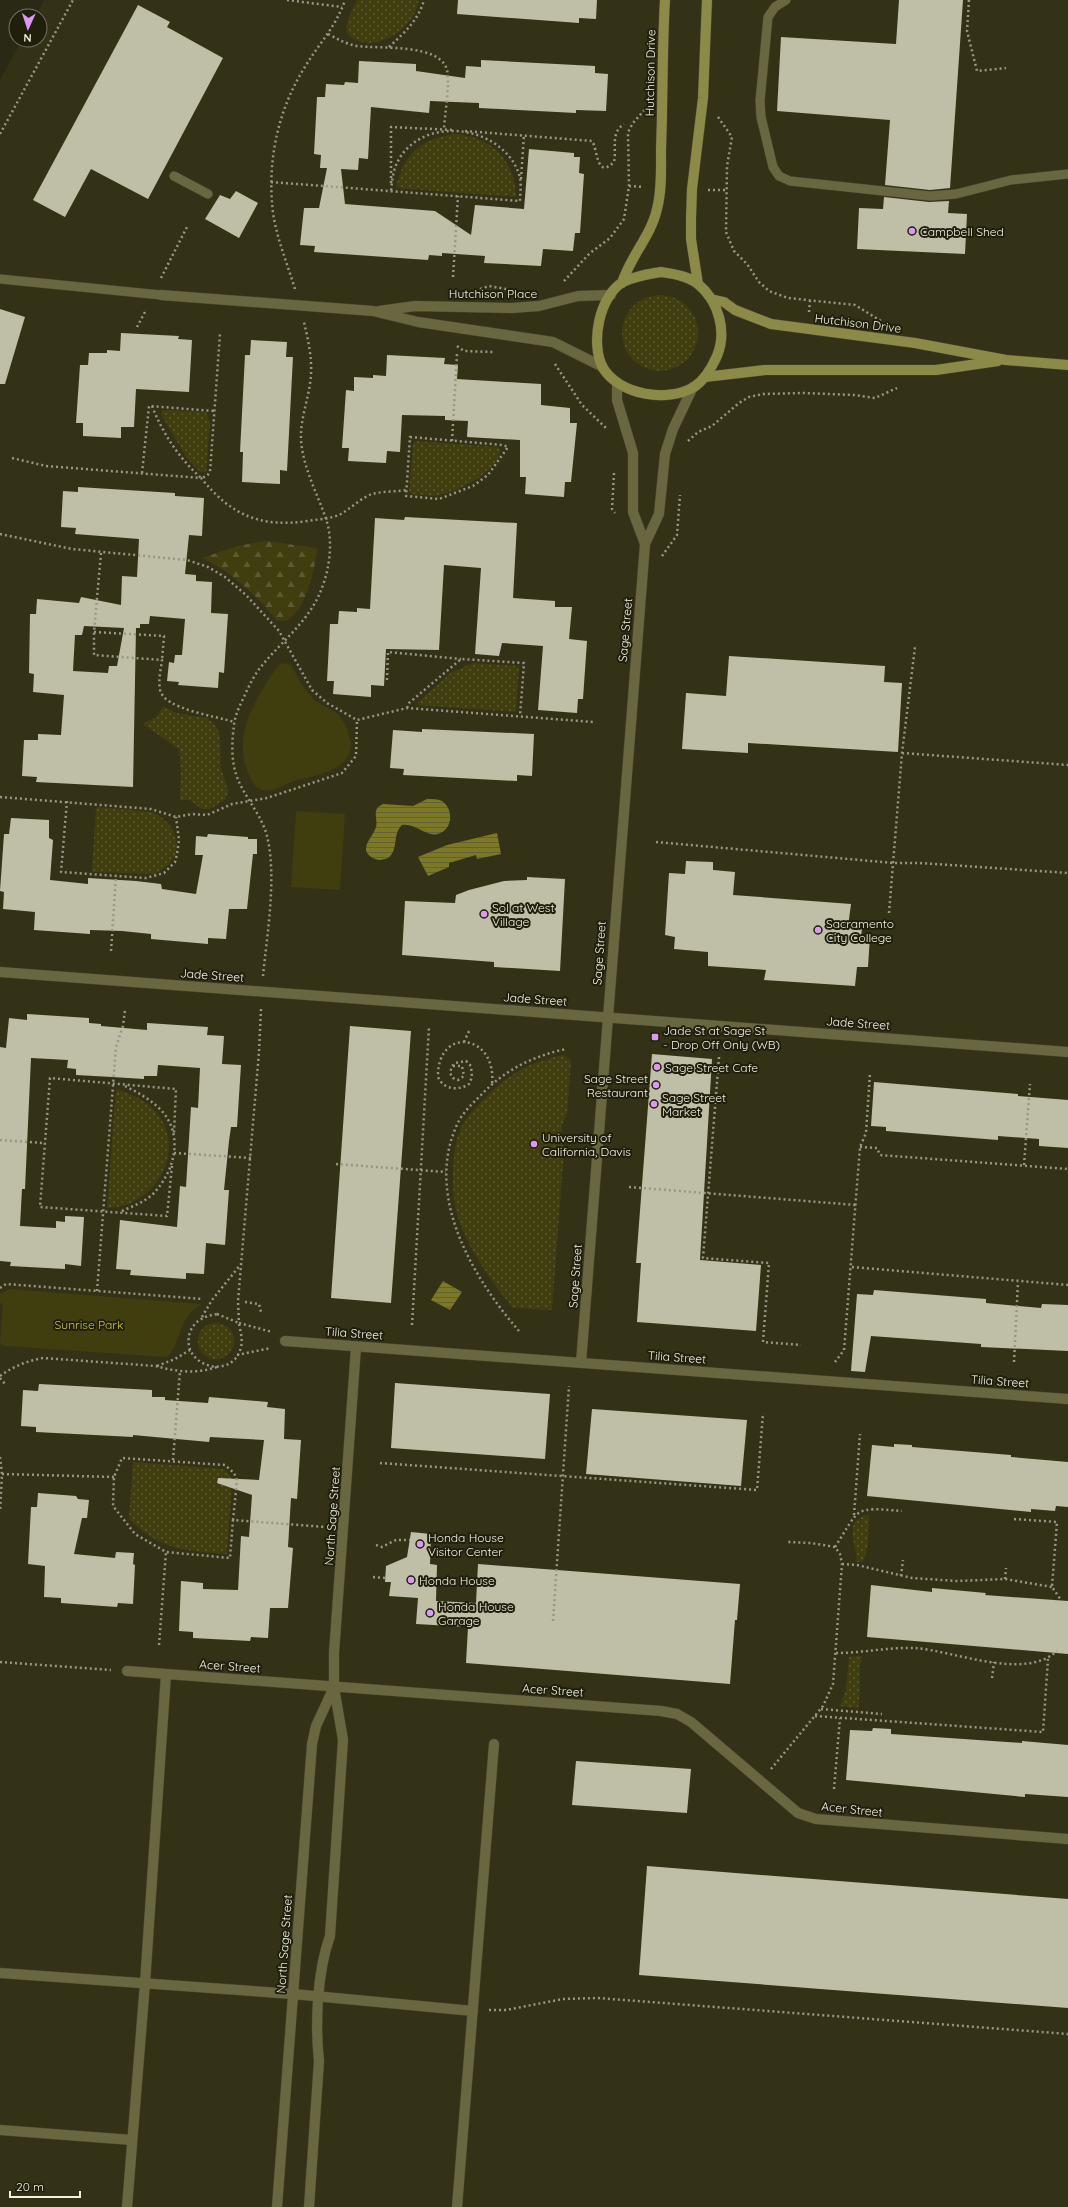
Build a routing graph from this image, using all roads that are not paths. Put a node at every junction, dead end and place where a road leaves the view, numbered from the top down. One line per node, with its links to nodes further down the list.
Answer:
1 (665, 0): 8 (street, Hutchison Drive)
2 (707, 0): 9 (street)
3 (786, 0): 4 (lane)
4 (1068, 174)
5 (174, 176): 6 (lane)
6 (208, 194)
7 (0, 279): 10 (lane)
8 (622, 283): 9 (street); 11 (street)
9 (698, 284): 12 (street)
10 (157, 295): 13 (street, Hutchison Place)
11 (611, 295): 13 (street, Hutchison Place); 16 (street)
12 (711, 299): 14 (street, Hutchison Drive); 17 (street)
13 (374, 311): 16 (street, Hutchison Place)
14 (1006, 360): 15 (street, Hutchison Drive); 17 (street, Hutchison Drive)
15 (1068, 365)
16 (603, 367): 18 (street)
17 (705, 377): 19 (street)
18 (617, 382): 19 (street); 20 (street, Sage Street)
19 (693, 387): 20 (street, Sage Street)
20 (645, 544): 22 (street, Sage Street)
21 (0, 972): 22 (street, Jade Street)
22 (607, 1018): 23 (street, Jade Street); 26 (street, Sage Street)
23 (1068, 1052)
24 (285, 1341): 25 (street, Tilia Street)
25 (356, 1347): 26 (street, Tilia Street); 30 (street, North Sage Street)
26 (581, 1363): 27 (street, Tilia Street)
27 (1068, 1400)
28 (127, 1671): 29 (street, Acer Street)
29 (166, 1674): 30 (street, Acer Street); 34 (street)
30 (334, 1687): 32 (street, Acer Street); 35 (street, North Sage Street); 36 (street, North Sage Street)
31 (494, 1744): 37 (street)
32 (1068, 1839)
33 (0, 1973): 34 (street)
34 (145, 1983): 35 (street); 39 (street)
35 (293, 1994): 36 (street); 41 (street, North Sage Street)
36 (320, 1996): 37 (street); 42 (street, North Sage Street)
37 (473, 2011): 43 (street)
38 (0, 2130): 39 (street)
39 (132, 2140): 40 (street)
40 (127, 2207)
41 (277, 2207)
42 (308, 2207)
43 (457, 2207)

